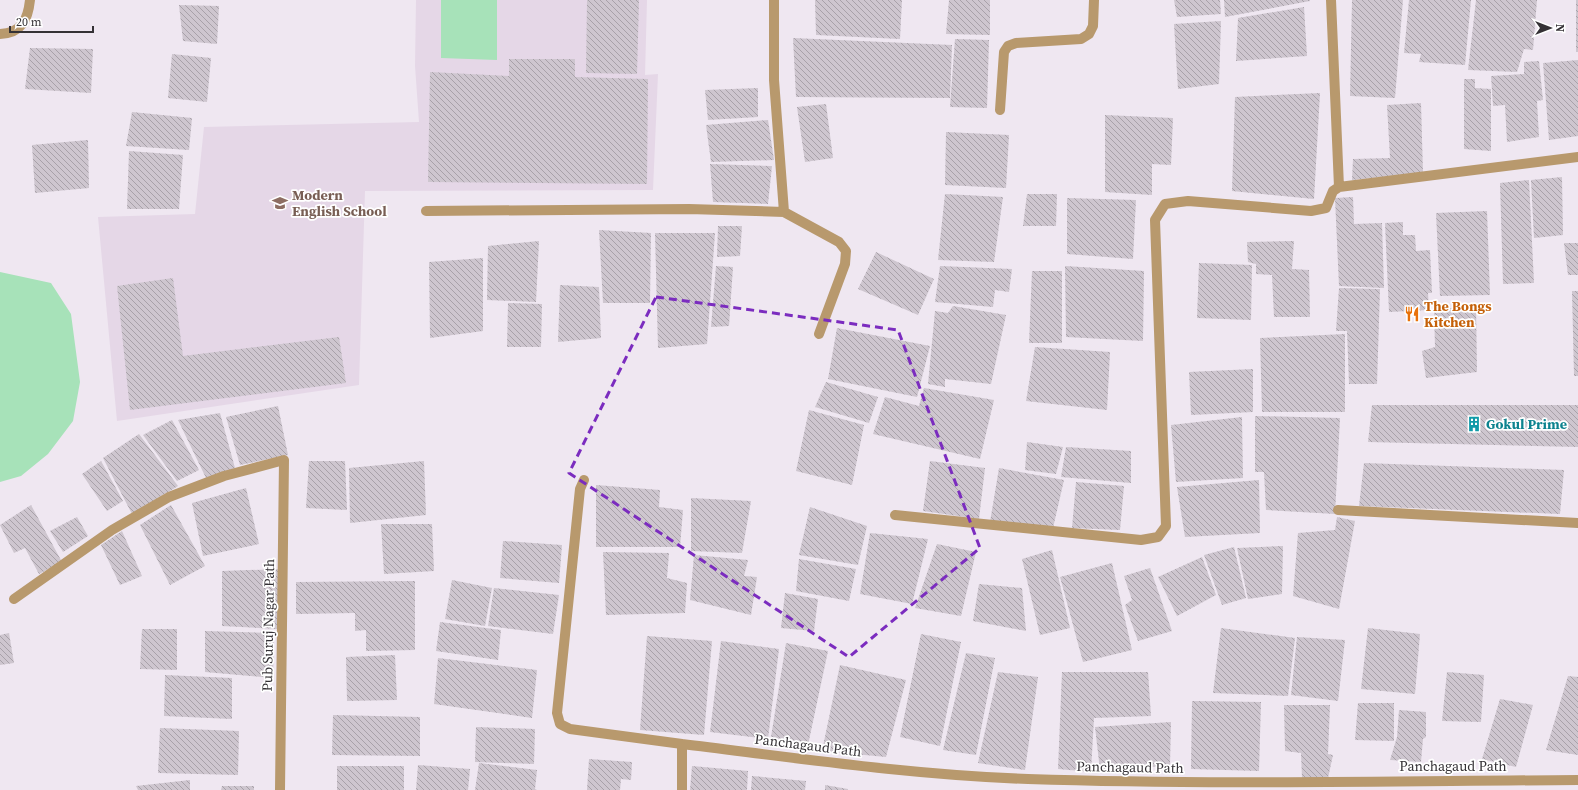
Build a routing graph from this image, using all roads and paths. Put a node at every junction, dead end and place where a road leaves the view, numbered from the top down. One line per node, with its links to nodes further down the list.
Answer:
1 (30, 0): 5 (street)
2 (774, 0): 10 (street)
3 (1094, 0): 6 (street)
4 (1331, 0): 8 (street)
5 (0, 34)
6 (1000, 110)
7 (1578, 157): 8 (street)
8 (1339, 187): 14 (street)
9 (426, 211): 10 (street)
10 (784, 212): 11 (street)
11 (819, 334)
12 (584, 480): 17 (street, Panchagaud Path)
13 (1338, 510): 15 (street)
14 (895, 515)
15 (1578, 523)
16 (14, 599): 19 (street, Pub Suruj Nagar Path)
17 (682, 744): 18 (street, Panchagaud Path); 20 (street)
18 (1578, 780)
19 (280, 790)
20 (682, 790)

